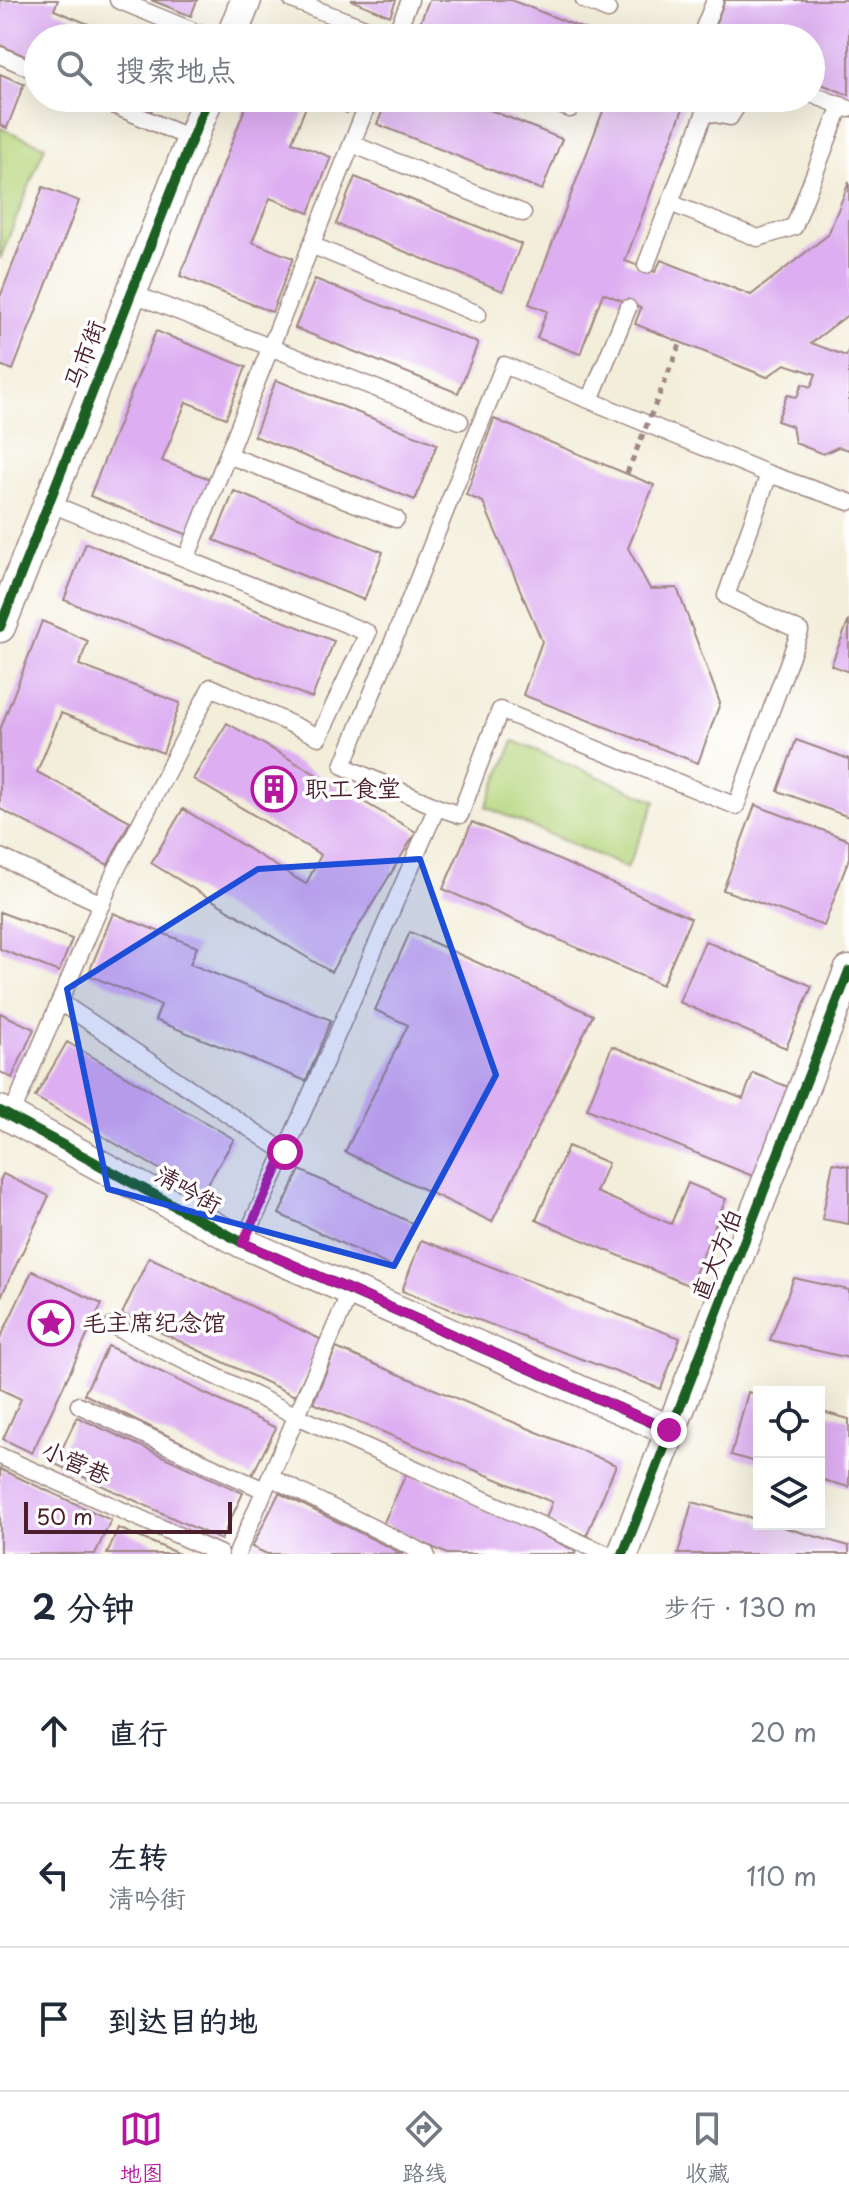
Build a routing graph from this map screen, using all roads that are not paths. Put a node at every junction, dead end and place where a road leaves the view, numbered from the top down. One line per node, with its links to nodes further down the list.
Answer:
1 (118, 0): 8 (lane)
2 (246, 0): 9 (street)
3 (292, 0): 10 (lane)
4 (410, 0): 11 (lane)
5 (584, 0): 7 (lane)
6 (715, 0): 12 (lane)
7 (608, 10)
8 (176, 24)
9 (237, 24)
10 (355, 24)
11 (399, 24)
12 (706, 24)
13 (0, 55): 14 (lane)
14 (24, 66)
15 (825, 99): 16 (lane)
16 (845, 107): 25 (lane)
17 (129, 112): 23 (lane)
18 (203, 112): 23 (street, 马市街)
19 (365, 112): 24 (lane)
20 (705, 112): 22 (lane)
21 (705, 112): 25 (lane)
22 (733, 112)
23 (192, 139): 29 (street, 马市街)
24 (352, 144): 26 (lane); 27 (lane)
25 (670, 203): 28 (lane)
26 (523, 213)
27 (311, 245): 31 (lane); 32 (lane)
28 (646, 265)
29 (131, 293): 32 (lane); 38 (street, 马市街)
30 (628, 308): 33 (lane)
31 (478, 314)
32 (271, 348): 34 (lane); 35 (lane)
33 (590, 400): 36 (lane); 42 (lane)
34 (460, 421)
35 (228, 455): 39 (lane); 40 (lane)
36 (769, 474): 37 (lane); 42 (lane)
37 (849, 502)
38 (49, 503): 40 (lane); 41 (street, 马市街)
39 (396, 519)
40 (186, 559): 44 (lane)
41 (0, 627)
42 (437, 807): 48 (lane)
43 (0, 857): 44 (lane)
44 (102, 904): 46 (lane)
45 (849, 971): 54 (street, 直大方伯)
46 (60, 1002): 47 (lane); 48 (lane)
47 (6, 1114): 49 (street, 清吟街)
48 (285, 1152): 49 (lane)
49 (243, 1243): 50 (street, 清吟街)
50 (351, 1290): 53 (lane); 54 (street, 清吟街)
51 (113, 1326): 53 (lane)
52 (79, 1405): 56 (lane)
53 (297, 1416): 56 (lane); 60 (lane)
54 (669, 1430): 61 (street, 直大方伯)
55 (0, 1456): 57 (lane, 小营巷)
56 (267, 1484): 58 (lane); 59 (lane)
57 (220, 1554)
58 (237, 1554)
59 (426, 1554)
60 (606, 1554)
61 (623, 1554)

